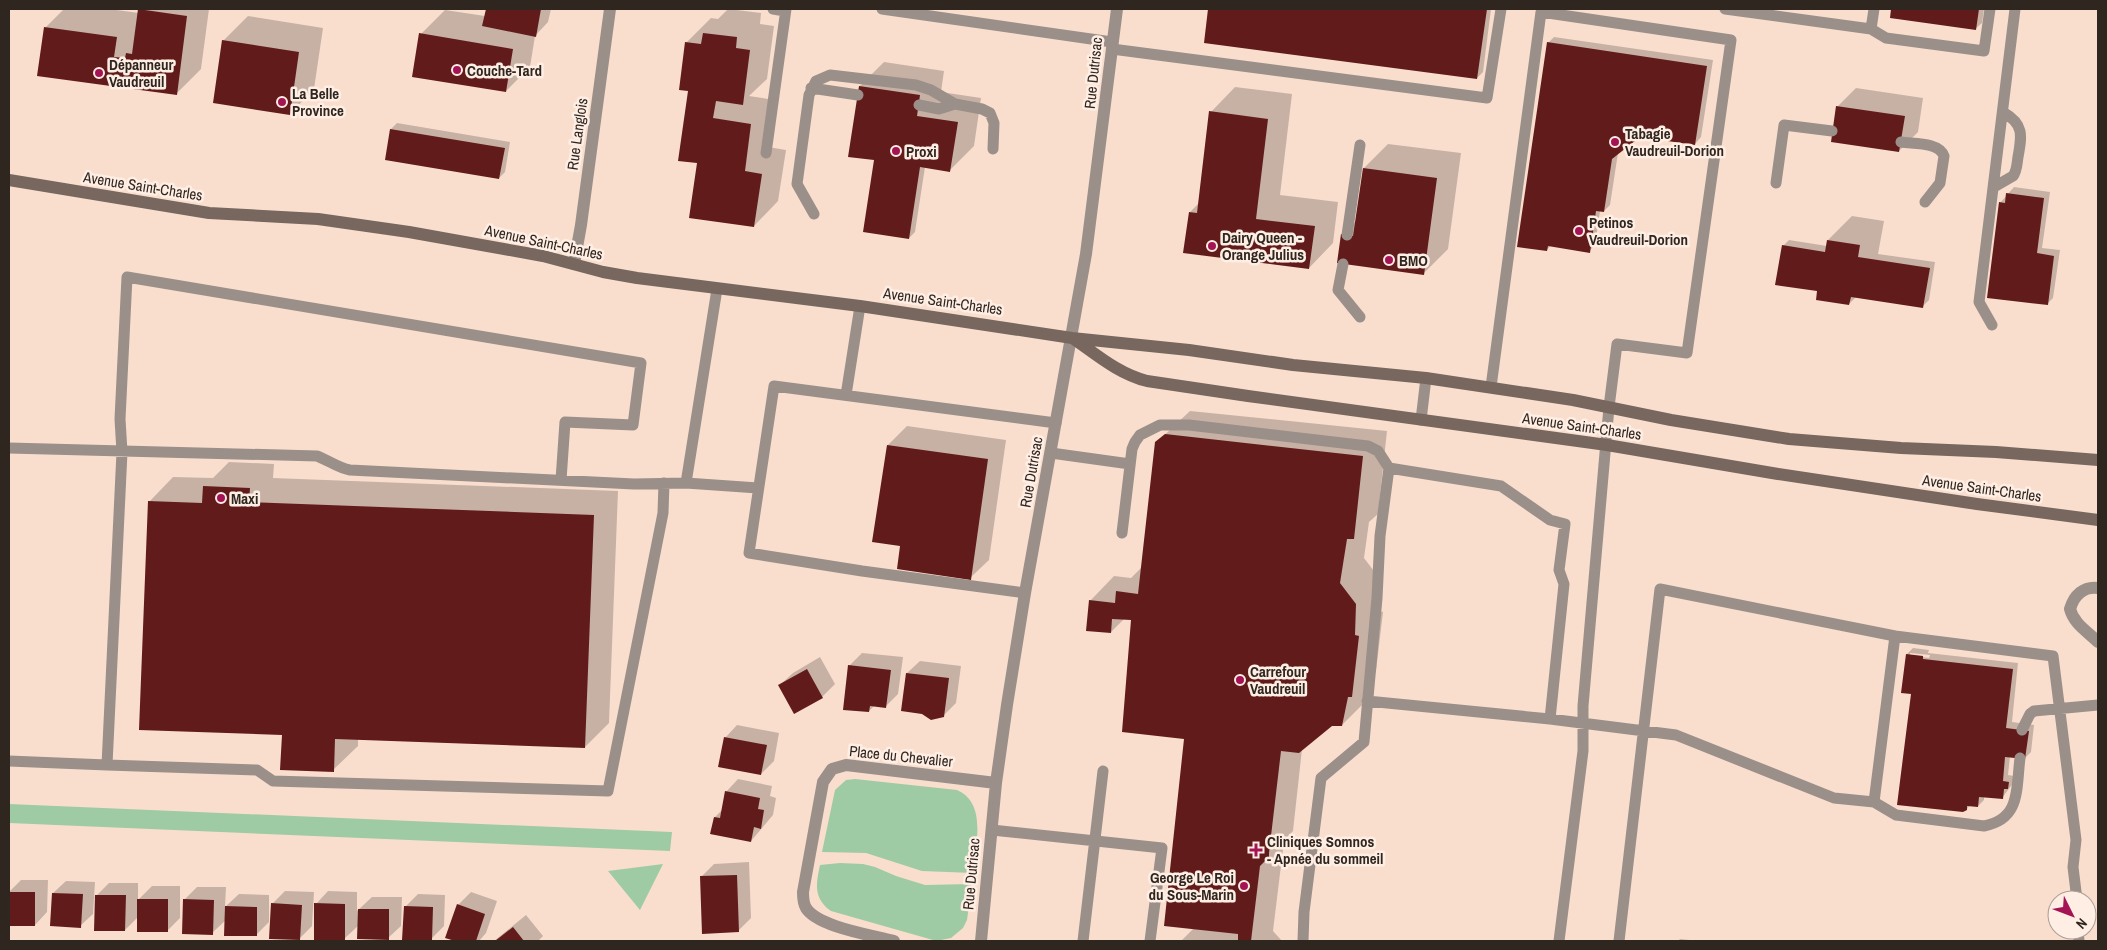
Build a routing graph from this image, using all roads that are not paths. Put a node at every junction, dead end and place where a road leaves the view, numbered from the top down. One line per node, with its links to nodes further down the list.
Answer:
1 (610, 9): 30 (street, Rue Langlois)
2 (772, 9): 10 (lane)
3 (882, 9): 13 (lane)
4 (1117, 9): 13 (street, Rue Dutrisac)
5 (1501, 9): 13 (lane)
6 (1725, 9): 11 (lane)
7 (1874, 9): 12 (lane)
8 (1990, 9): 12 (lane)
9 (2015, 9): 18 (lane)
10 (786, 10): 23 (lane)
11 (1762, 11): 12 (lane)
12 (1871, 29)
13 (1112, 46): 36 (street, Rue Dutrisac)
14 (812, 88): 15 (lane); 16 (lane); 28 (lane)
15 (858, 95)
16 (955, 104): 17 (lane); 22 (lane)
17 (919, 105)
18 (2003, 112): 26 (lane); 26 (lane)
19 (1832, 131): 25 (lane)
20 (1901, 142): 27 (lane)
21 (1360, 145): 29 (lane)
22 (992, 149)
23 (766, 153)
24 (9, 180): 30 (street, Avenue Saint-Charles)
25 (1776, 183)
26 (1994, 187): 35 (lane)
27 (1924, 202)
28 (814, 214)
29 (1347, 235)
30 (574, 264): 32 (street, Avenue Saint-Charles)
31 (1343, 264): 34 (lane)
32 (717, 289): 33 (street, Avenue Saint-Charles); 52 (lane)
33 (860, 306): 36 (street, Avenue Saint-Charles); 39 (lane)
34 (1360, 317)
35 (1992, 325)
36 (1072, 338): 37 (street, Avenue Saint-Charles); 41 (street, Avenue Saint-Charles); 42 (street, Rue Dutrisac)
37 (1426, 378): 38 (street, Avenue Saint-Charles); 41 (lane)
38 (1491, 388): 40 (street, Avenue Saint-Charles); 40 (lane)
39 (846, 395): 42 (lane); 53 (lane)
40 (1609, 408): 43 (lane); 47 (street, Avenue Saint-Charles)
41 (1422, 420): 43 (street, Avenue Saint-Charles)
42 (1056, 423): 46 (street, Rue Dutrisac)
43 (1606, 445): 54 (street, Avenue Saint-Charles); 64 (lane)
44 (9, 448): 45 (lane)
45 (122, 452): 50 (lane); 50 (lane); 69 (lane)
46 (1051, 453): 48 (lane); 57 (street, Rue Dutrisac)
47 (2098, 460)
48 (1130, 464): 49 (lane); 55 (lane)
49 (1388, 468): 60 (lane); 63 (lane)
50 (561, 480): 51 (lane)
51 (664, 483): 52 (lane); 69 (lane)
52 (686, 483): 53 (lane)
53 (758, 488): 57 (lane)
54 (2098, 520)
55 (1122, 534)
56 (2098, 588): 59 (street)
57 (1025, 593): 71 (street, Rue Dutrisac)
58 (1895, 636): 62 (lane); 66 (lane); 72 (lane)
59 (2098, 642)
60 (1367, 701): 63 (lane); 80 (lane)
61 (2098, 705): 62 (lane)
62 (2059, 709): 65 (lane); 75 (lane)
63 (1550, 719): 64 (lane)
64 (1582, 724): 66 (lane); 81 (lane)
65 (2022, 730)
66 (1644, 731): 72 (lane); 82 (lane)
67 (2020, 758): 72 (lane)
68 (9, 761): 69 (lane)
69 (107, 765)
70 (1103, 771): 74 (lane)
71 (996, 783): 73 (street, Rue Dutrisac); 76 (street, Place du Chevalier)
72 (1874, 802)
73 (992, 830): 74 (lane); 77 (street, Rue Dutrisac)
74 (1095, 840): 78 (lane); 79 (lane)
75 (2076, 890)
76 (894, 941)
77 (981, 941)
78 (1083, 941)
79 (1150, 941)
80 (1303, 941)
81 (1560, 941)
82 (1619, 941)

